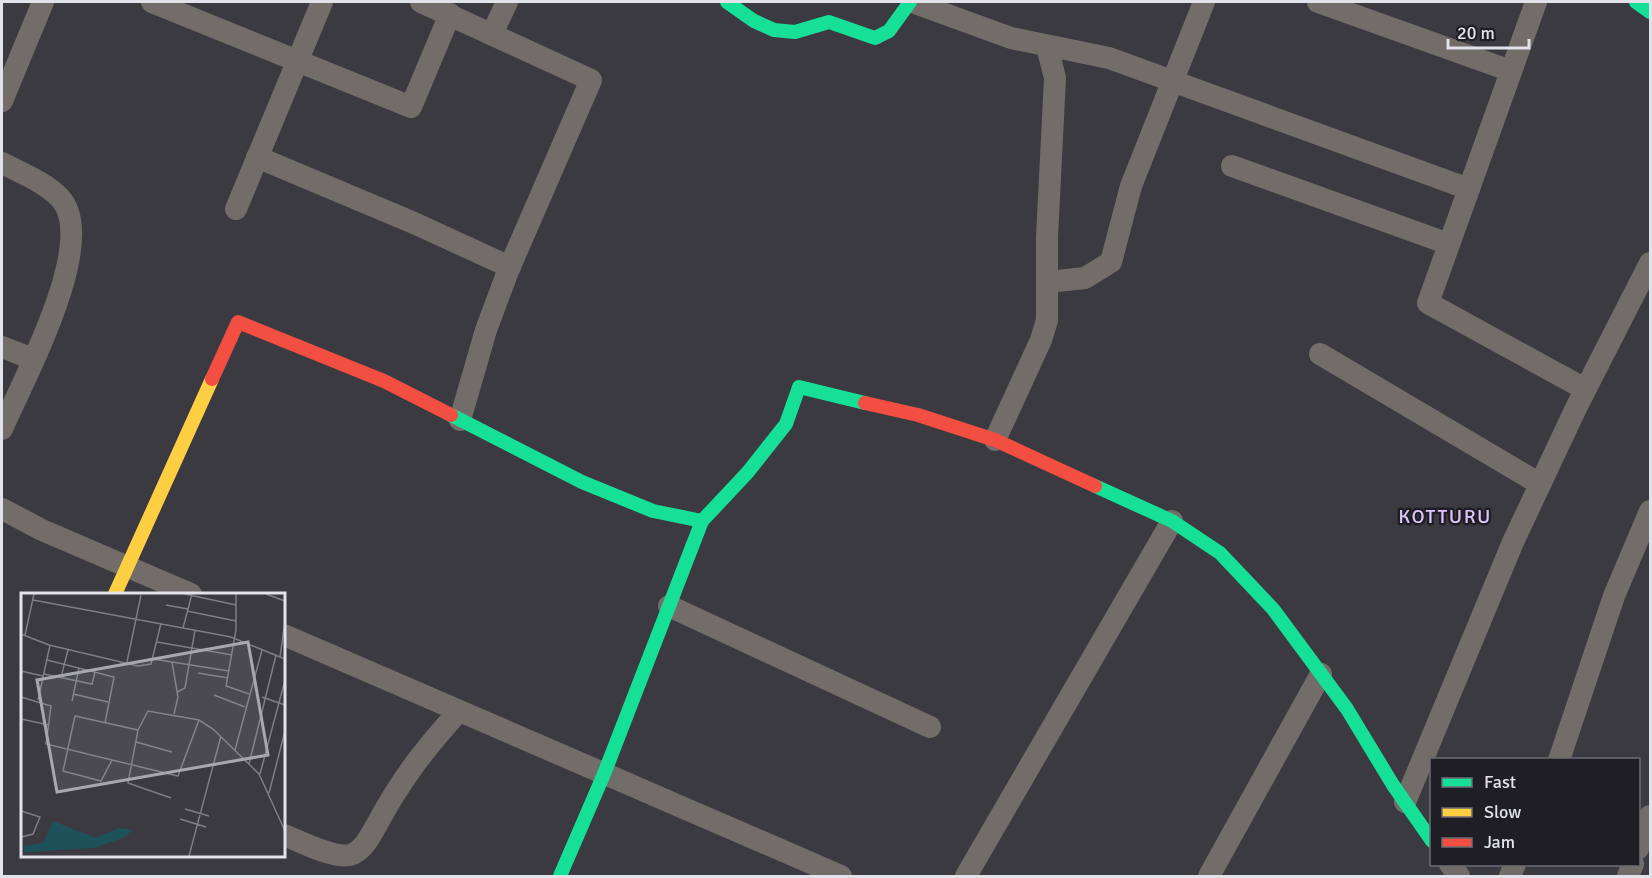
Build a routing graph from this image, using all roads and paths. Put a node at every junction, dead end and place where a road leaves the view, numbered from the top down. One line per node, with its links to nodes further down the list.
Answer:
1 (43, 2): 20 (street)
2 (152, 2): 12 (street)
3 (322, 2): 17 (street)
4 (421, 2): 14 (street)
5 (507, 2): 15 (street)
6 (727, 2): 7 (street)
7 (911, 2): 16 (street)
8 (1204, 2): 19 (street)
9 (1318, 2): 18 (street)
10 (1536, 2): 18 (street)
11 (1636, 2): 13 (street)
12 (187, 8): 17 (street)
13 (1650, 12)
14 (450, 14): 15 (street); 17 (street)
15 (492, 34): 28 (street)
16 (1047, 46): 19 (street); 29 (street)
17 (298, 61): 21 (street)
18 (1511, 71): 24 (street)
19 (1173, 81): 24 (street); 29 (street)
20 (2, 100)
21 (257, 157): 25 (street); 28 (street)
22 (2, 163): 32 (street)
23 (1232, 166): 26 (street)
24 (1469, 189): 26 (street)
25 (236, 209)
26 (1449, 244): 33 (street)
27 (1650, 263): 33 (street)
28 (510, 267): 34 (street)
29 (1048, 282): 36 (street)
30 (2, 347): 32 (street)
31 (1320, 354): 37 (street)
32 (33, 359): 35 (street)
33 (1585, 390): 37 (street)
34 (459, 420): 40 (street); 42 (street)
35 (2, 429)
36 (995, 440): 40 (street); 41 (street)
37 (1540, 484): 52 (street)
38 (2, 509): 42 (street)
39 (1650, 512): 50 (street)
40 (702, 521): 45 (street)
41 (1172, 521): 47 (street); 59 (street)
42 (127, 567): 43 (street); 44 (street)
43 (115, 593)
44 (189, 593)
45 (669, 606): 49 (street); 51 (street)
46 (285, 635): 48 (street)
47 (1321, 674): 52 (street); 60 (street)
48 (459, 711): 51 (street); 54 (street)
49 (930, 727)
50 (1559, 758)
51 (604, 774): 57 (street); 58 (street)
52 (1405, 802): 55 (street)
53 (1650, 816): 56 (street)
54 (285, 835)
55 (1430, 840)
56 (1640, 844)
57 (560, 876)
58 (841, 876)
59 (966, 876)
60 (1209, 876)

